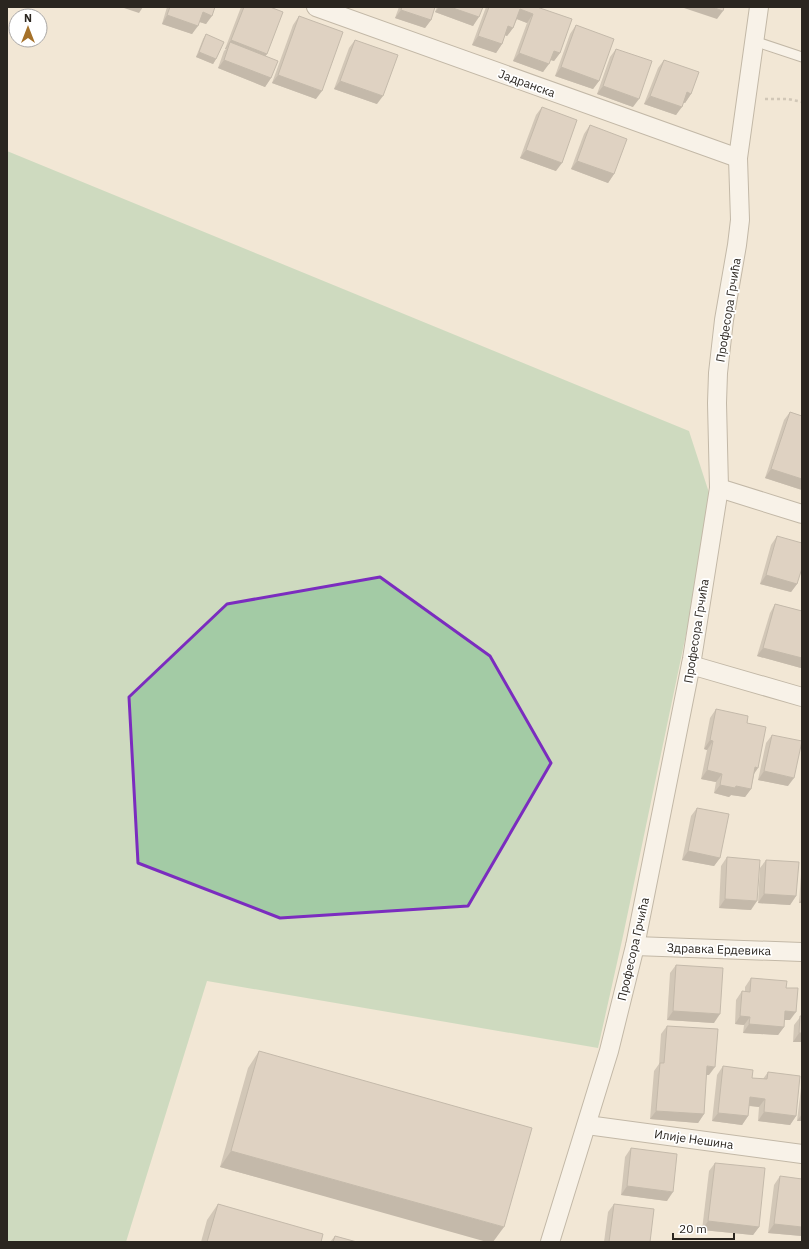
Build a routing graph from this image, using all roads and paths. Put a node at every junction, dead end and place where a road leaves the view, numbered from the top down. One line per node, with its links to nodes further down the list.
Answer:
1 (316, 7): 7 (street, Јадранска)
2 (759, 7): 3 (street, Професора Грчића)
3 (754, 41): 4 (lane); 5 (street, Професора Грчића)
4 (802, 57)
5 (746, 99): 6 (path); 7 (street, Професора Грчића)
6 (802, 102)
7 (738, 158): 8 (street, Професора Грчића)
8 (718, 488): 9 (street); 10 (street, Професора Грчића)
9 (802, 514)
10 (691, 665): 11 (street); 12 (street, Професора Грчића)
11 (802, 697)
12 (635, 946): 13 (street, Здравка Ердевика); 14 (street, Професора Грчића)
13 (802, 952)
14 (587, 1125): 15 (street, Илије Нешина); 16 (street, Професора Грчића)
15 (802, 1154)
16 (550, 1242)

